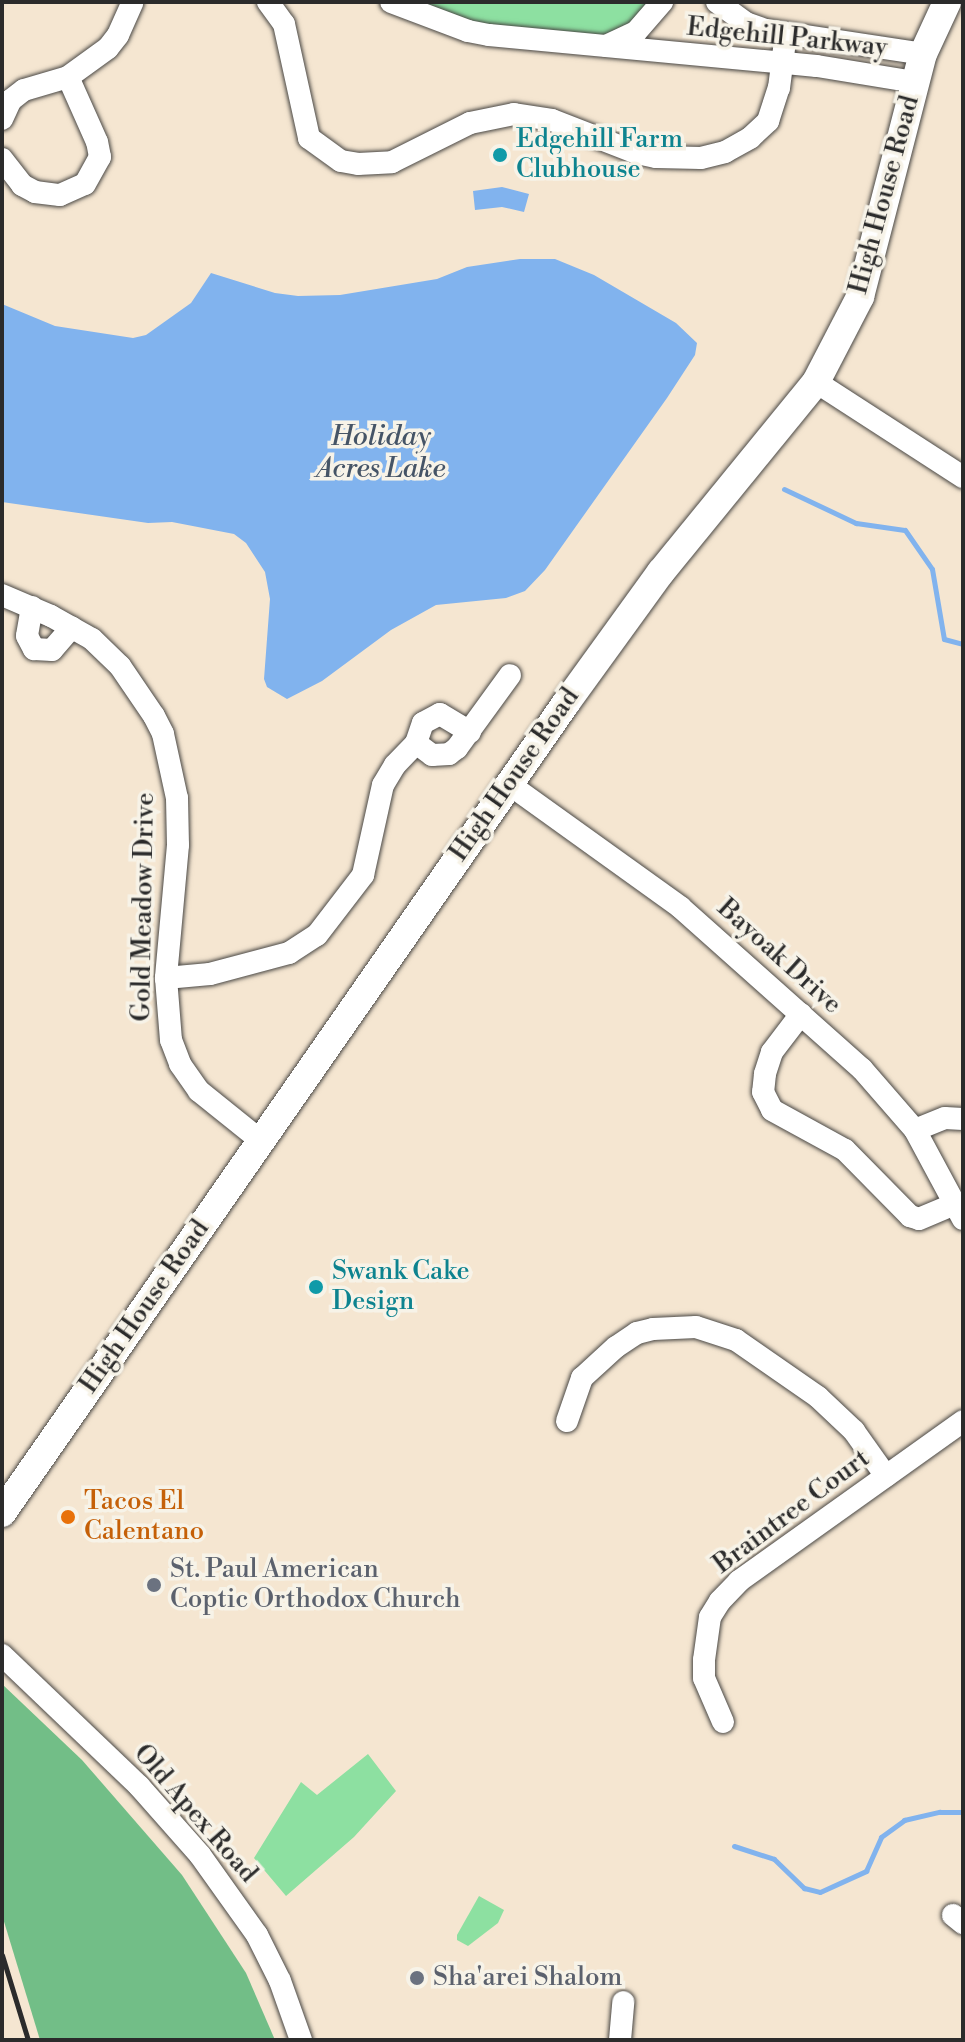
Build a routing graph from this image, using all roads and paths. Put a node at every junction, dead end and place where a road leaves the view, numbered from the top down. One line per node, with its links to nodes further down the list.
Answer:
1 (133, 2): 11 (street)
2 (268, 2): 10 (street)
3 (391, 2): 8 (street, Edgehill Parkway)
4 (662, 2): 8 (street, Edgehill Parkway)
5 (717, 2): 7 (street, Edgehill Parkway)
6 (947, 2): 9 (main road, High House Road)
7 (786, 33): 9 (street, Edgehill Parkway); 10 (street)
8 (605, 46): 10 (street, Edgehill Parkway)
9 (923, 54): 12 (main road, High House Road)
10 (783, 64): 12 (street, Edgehill Parkway)
11 (68, 77): 13 (street); 14 (street)
12 (915, 82): 15 (main road, High House Road)
13 (2, 119)
14 (2, 159)
15 (816, 382): 16 (street); 23 (main road, High House Road)
16 (963, 477)
17 (2, 595): 18 (street, Gold Meadow Drive)
18 (32, 607): 19 (street, Gold Meadow Drive); 19 (street)
19 (72, 627): 24 (street, Gold Meadow Drive)
20 (510, 675): 21 (street)
21 (470, 732): 22 (street); 22 (street)
22 (416, 743): 24 (street)
23 (509, 784): 25 (street, Bayoak Drive); 28 (main road, High House Road)
24 (166, 978): 28 (street, Gold Meadow Drive)
25 (801, 1014): 27 (street, Bayoak Drive); 29 (street)
26 (963, 1119): 27 (street)
27 (915, 1130): 29 (street, Bayoak Drive)
28 (260, 1140): 33 (main road, High House Road)
29 (959, 1212)
30 (567, 1421): 32 (street)
31 (963, 1421): 32 (street, Braintree Court)
32 (886, 1476): 35 (street, Braintree Court)
33 (2, 1513)
34 (2, 1655): 37 (street, Old Apex Road)
35 (723, 1722)
36 (623, 2002): 38 (street)
37 (301, 2040)
38 (620, 2040)

